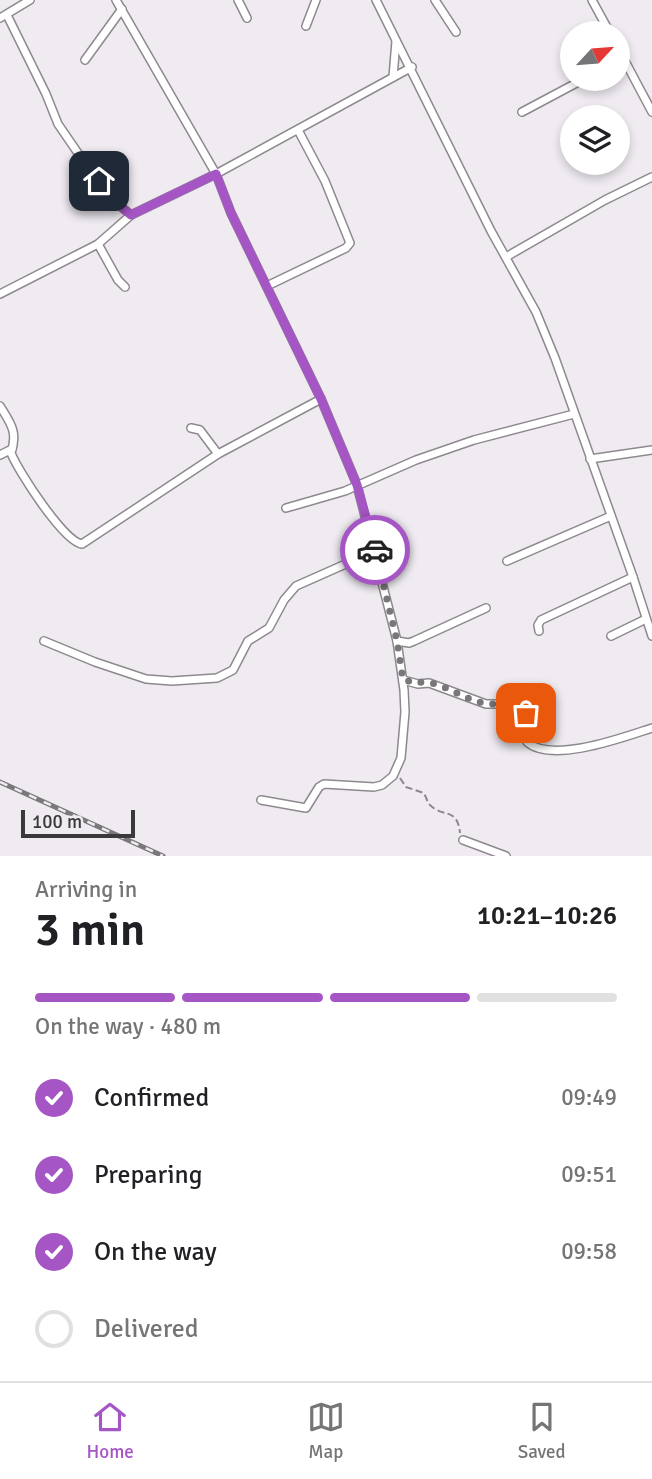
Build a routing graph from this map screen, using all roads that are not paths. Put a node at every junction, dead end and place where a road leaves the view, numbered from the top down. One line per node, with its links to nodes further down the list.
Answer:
1 (30, 0): 9 (street)
2 (116, 0): 8 (street)
3 (238, 0): 10 (street)
4 (316, 0): 12 (street)
5 (376, 0): 14 (street)
6 (435, 0): 13 (street)
7 (592, 0): 11 (street)
8 (122, 9): 15 (street); 23 (street)
9 (4, 16): 25 (street)
10 (247, 18)
11 (603, 21)
12 (306, 26)
13 (456, 32)
14 (395, 37): 16 (street); 18 (street)
15 (85, 60)
16 (412, 67): 18 (street); 27 (street)
17 (630, 76): 21 (street)
18 (393, 77): 22 (street)
19 (561, 91): 20 (street)
20 (522, 112)
21 (652, 112)
22 (298, 130): 23 (street); 28 (street)
23 (216, 174): 25 (street); 28 (street)
24 (652, 177): 27 (street)
25 (131, 215): 26 (street)
26 (98, 244): 29 (street); 30 (street)
27 (506, 257): 33 (street)
28 (267, 286): 31 (street)
29 (124, 287)
30 (0, 294)
31 (321, 399): 37 (street); 40 (street)
32 (0, 406): 35 (street)
33 (574, 414): 39 (street); 40 (street)
34 (191, 428): 37 (street)
35 (12, 449): 37 (street); 38 (street)
36 (652, 450): 39 (street)
37 (218, 454)
38 (0, 455)
39 (590, 459): 42 (street)
40 (357, 485): 41 (street); 43 (street)
41 (286, 508)
42 (611, 516): 44 (street); 45 (street)
43 (375, 551): 51 (street); 52 (street)
44 (507, 561)
45 (634, 577): 47 (street); 48 (street)
46 (486, 608): 52 (street)
47 (646, 619): 49 (street); 50 (street)
48 (539, 631)
49 (611, 636)
50 (652, 636)
51 (44, 640)
52 (397, 641): 53 (street)
53 (403, 680): 54 (street); 55 (street)
54 (652, 728)
55 (261, 800)
56 (463, 840): 57 (street)
57 (506, 856)

